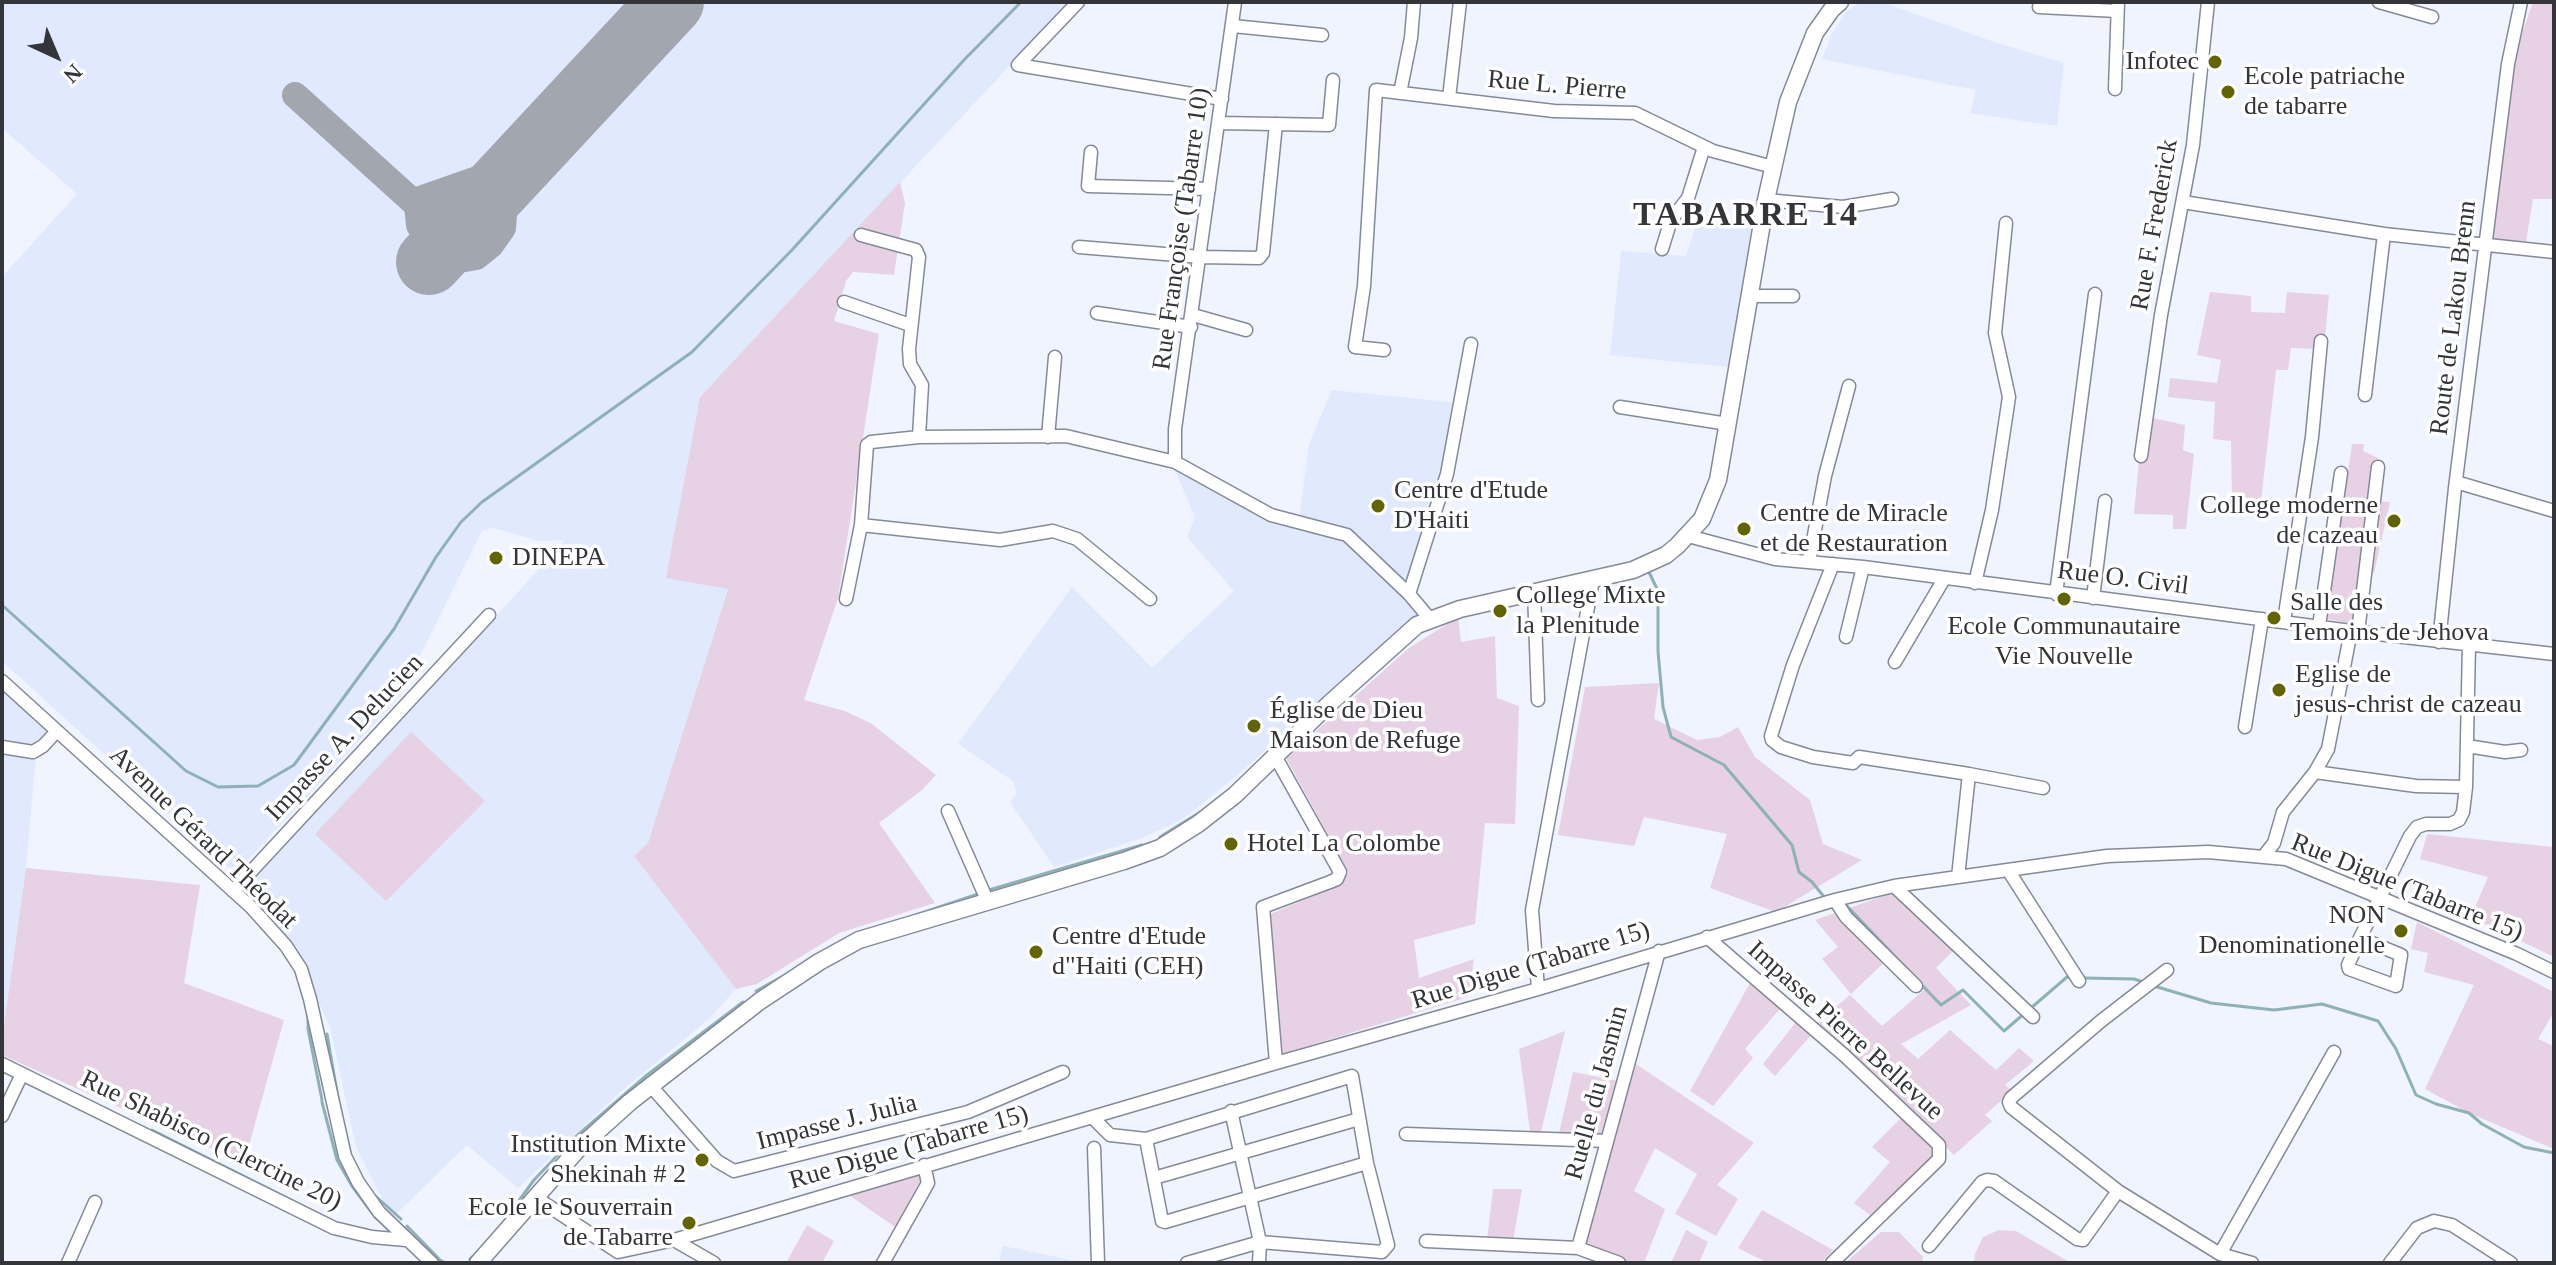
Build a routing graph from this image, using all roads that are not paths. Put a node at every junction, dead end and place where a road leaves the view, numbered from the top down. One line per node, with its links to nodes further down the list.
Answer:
1 (1078, 2): 18 (street)
2 (1235, 2): 12 (street, Rue Françoise (Tabarre 10))
3 (1414, 2): 16 (street)
4 (1460, 2): 17 (street)
5 (1840, 2): 23 (main road)
6 (2208, 2): 27 (street, Rue F. Frederick)
7 (2379, 2): 11 (street)
8 (2521, 2): 31 (street, Route de Lakou Brenn)
9 (2039, 7): 10 (street)
10 (2118, 7): 15 (street)
11 (2432, 17)
12 (1233, 26): 13 (street); 18 (street, Rue Françoise (Tabarre 10))
13 (1322, 35)
14 (1333, 80): 20 (street)
15 (2115, 89)
16 (1400, 93): 17 (street, Rue L. Pierre); 46 (street, Rue L. Pierre)
17 (1449, 98): 21 (street, Rue L. Pierre)
18 (1222, 99): 19 (street, Rue Françoise (Tabarre 10))
19 (1220, 123): 20 (street); 24 (street, Rue Françoise (Tabarre 10))
20 (1276, 124): 35 (street)
21 (1704, 147): 23 (street, Rue L. Pierre); 33 (street)
22 (1091, 152): 24 (street)
23 (1773, 167): 26 (main road)
24 (1209, 189): 35 (street, Rue Françoise (Tabarre 10))
25 (1892, 199): 26 (street)
26 (1766, 200): 37 (main road)
27 (2183, 202): 29 (street); 54 (street, Rue F. Frederick)
28 (2006, 223): 68 (street)
29 (2384, 234): 31 (street); 49 (street)
30 (861, 235): 42 (street)
31 (2486, 246): 34 (street); 58 (street, Route de Lakou Brenn)
32 (1079, 247): 35 (street)
33 (1662, 249)
34 (2554, 252)
35 (1201, 257): 41 (street, Rue Françoise (Tabarre 10))
36 (2095, 294): 71 (street)
37 (1748, 296): 38 (street); 51 (main road)
38 (1793, 296)
39 (844, 302): 42 (street)
40 (1097, 313): 41 (street)
41 (1192, 321): 43 (street); 55 (street, Rue Françoise (Tabarre 10))
42 (910, 325): 52 (street)
43 (1246, 330)
44 (2321, 341): 78 (street)
45 (1471, 344): 70 (street)
46 (1384, 350)
47 (1055, 357): 53 (street)
48 (1849, 386): 63 (street)
49 (2365, 395)
50 (1620, 407): 51 (street)
51 (1728, 424): 62 (main road)
52 (919, 437): 53 (street); 61 (street)
53 (1048, 437): 55 (street)
54 (2141, 456)
55 (1175, 462): 70 (street)
56 (2378, 467): 80 (street)
57 (2341, 473): 79 (street)
58 (2456, 482): 60 (street); 82 (street, Route de Lakou Brenn)
59 (2105, 501): 72 (street)
60 (2554, 511)
61 (861, 525): 73 (street); 74 (street)
62 (1688, 536): 63 (street, Rue O. Civil); 67 (main road)
63 (1809, 562): 64 (street, Rue O. Civil)
64 (1833, 564): 65 (street, Rue O. Civil); 95 (street)
65 (1863, 567): 66 (street, Rue O. Civil); 81 (street)
66 (1944, 579): 68 (street, Rue O. Civil); 85 (street)
67 (1593, 580): 69 (main road); 114 (street)
68 (1975, 583): 71 (street, Rue O. Civil)
69 (1534, 592): 76 (main road); 87 (street)
70 (1409, 594): 76 (street)
71 (2056, 594): 72 (street, Rue O. Civil)
72 (2093, 598): 77 (street, Rue O. Civil)
73 (846, 599)
74 (1150, 599)
75 (489, 615): 103 (street, Impasse A. Delucien)
76 (1430, 619): 93 (main road)
77 (2262, 619): 78 (street, Rue O. Civil); 88 (street)
78 (2284, 621): 79 (street, Rue O. Civil)
79 (2319, 626): 80 (street, Rue O. Civil)
80 (2355, 632): 82 (street, Rue O. Civil); 94 (street)
81 (1846, 637)
82 (2439, 642): 83 (street, Rue O. Civil)
83 (2469, 644): 84 (street, Rue O. Civil); 90 (street)
84 (2554, 654)
85 (1895, 662)
86 (2, 681): 89 (street, Avenue Gérard Théodat)
87 (1538, 700)
88 (2245, 727)
89 (57, 731): 91 (street); 103 (street, Avenue Gérard Théodat)
90 (2467, 746): 92 (street); 96 (street)
91 (2, 747)
92 (2521, 750)
93 (1275, 756): 105 (main road); 117 (street)
94 (2315, 772): 96 (street); 99 (street)
95 (1969, 774): 97 (street); 101 (street)
96 (2466, 787): 106 (street)
97 (2043, 788)
98 (948, 811): 105 (street)
99 (2263, 857): 100 (street, Rue Digue (Tabarre 15)); 106 (street, Rue Digue (Tabarre 15))
100 (2008, 870): 101 (street, Rue Digue (Tabarre 15)); 112 (street)
101 (1958, 877): 102 (street, Rue Digue (Tabarre 15))
102 (1894, 886): 104 (street, Rue Digue (Tabarre 15)); 115 (street)
103 (233, 891): 138 (street, Avenue Gérard Théodat)
104 (1839, 899): 107 (street, Rue Digue (Tabarre 15)); 113 (street)
105 (987, 900): 121 (main road)
106 (2380, 900): 108 (street); 111 (street, Rue Digue (Tabarre 15))
107 (1707, 937): 109 (street, Rue Digue (Tabarre 15)); 154 (street, Impasse Pierre Bellevue)
108 (2360, 938): 108 (street)
109 (1659, 951): 114 (street, Rue Digue (Tabarre 15)); 128 (street, Ruelle du Jasmin)
110 (2167, 970): 134 (street)
111 (2554, 972)
112 (2079, 981)
113 (1916, 986)
114 (1538, 989): 117 (street, Rue Digue (Tabarre 15))
115 (2033, 1017)
116 (2334, 1052): 144 (street)
117 (1276, 1063): 124 (street, Rue Digue (Tabarre 15))
118 (2, 1064): 120 (street, Rue Shabisco (Clercine 20))
119 (1063, 1072): 121 (street, Impasse J. Julia)
120 (22, 1074): 123 (street); 138 (street, Rue Shabisco (Clercine 20))
121 (650, 1085): 136 (main road)
122 (1231, 1111): 125 (street); 127 (street); 130 (street)
123 (2, 1116)
124 (1093, 1118): 127 (street); 132 (street, Rue Digue (Tabarre 15))
125 (1359, 1119): 130 (street); 131 (street)
126 (1406, 1134): 128 (street)
127 (1146, 1139): 133 (street)
128 (1607, 1141): 143 (street, Ruelle du Jasmin)
129 (1094, 1148): 150 (street)
130 (1240, 1154): 133 (street); 135 (street)
131 (1367, 1163): 135 (street); 141 (street)
132 (924, 1165): 139 (street, Rue Digue (Tabarre 15)); 149 (street)
133 (1154, 1178): 135 (street)
134 (2118, 1191): 142 (street); 144 (street)
135 (1249, 1195): 141 (street)
136 (535, 1197): 139 (street, Rue Digue (Tabarre 15)); 147 (main road)
137 (95, 1202): 145 (street)
138 (406, 1240): 146 (street, Avenue Gérard Théodat)
139 (674, 1240): 148 (street)
140 (1426, 1241): 143 (street)
141 (1260, 1242): 151 (street); 152 (street)
142 (1929, 1246)
143 (1578, 1248): 153 (street)
144 (2220, 1254): 155 (street)
145 (68, 1263)
146 (432, 1263)
147 (478, 1263)
148 (714, 1263)
149 (883, 1263)
150 (1098, 1263)
151 (1187, 1263)
152 (1259, 1263)
153 (1619, 1263)
154 (1832, 1263)
155 (2252, 1263)
156 (2390, 1263): 157 (street)
157 (2511, 1263)

